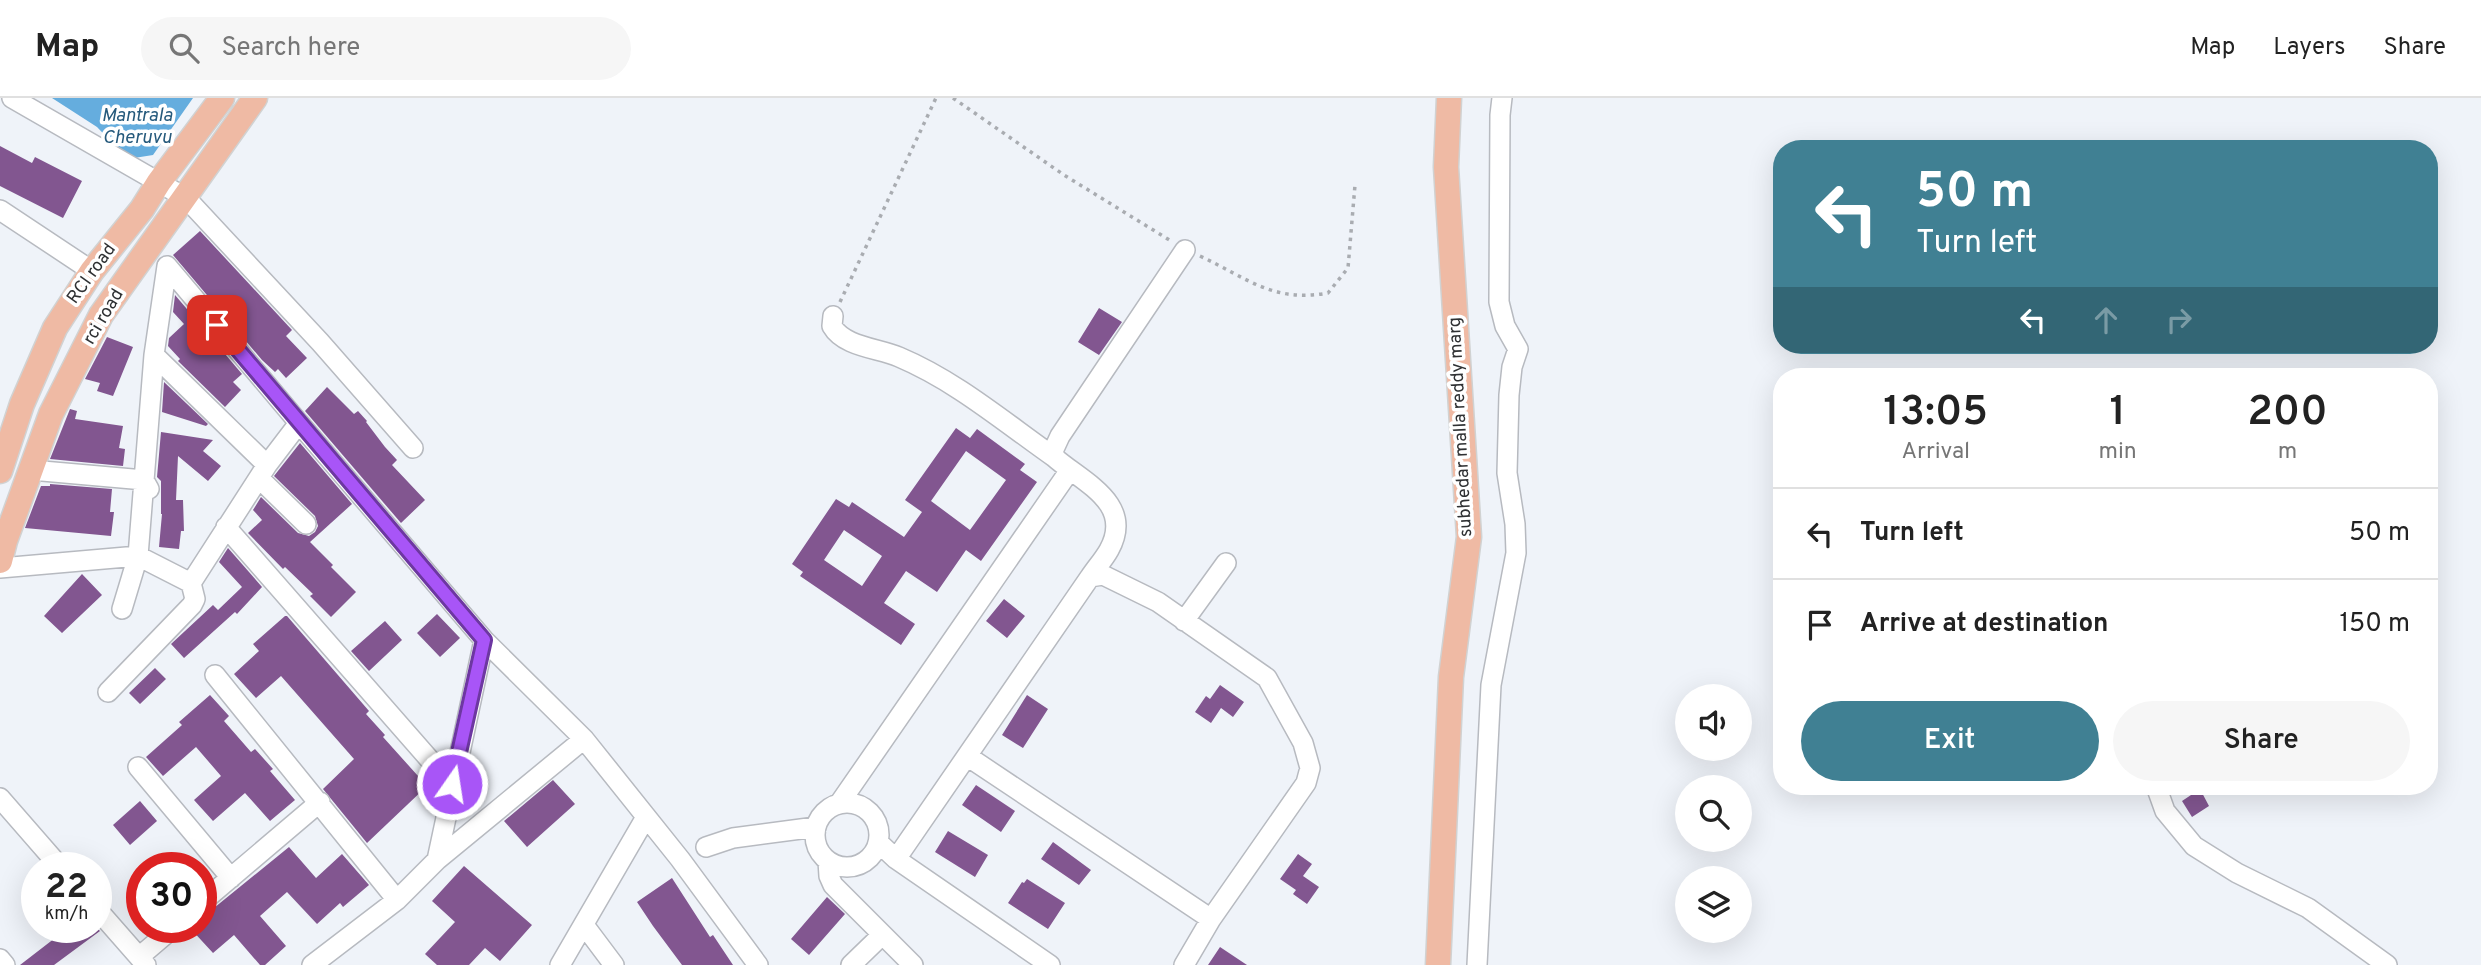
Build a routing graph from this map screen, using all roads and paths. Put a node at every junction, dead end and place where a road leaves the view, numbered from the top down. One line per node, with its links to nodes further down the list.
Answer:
1 (12, 98): 8 (street)
2 (222, 98): 8 (main road, RCI road)
3 (255, 98): 10 (main road, rci road)
4 (936, 98): 14 (path)
5 (953, 98): 12 (path)
6 (1450, 98): 72 (main road, subhedar malla reddy marg)
7 (1502, 98): 73 (street)
8 (159, 182): 10 (street); 13 (main road, RCI road)
9 (1355, 185): 12 (path)
10 (186, 198): 17 (street); 19 (main road, rci road)
11 (0, 210): 13 (street)
12 (1185, 250): 18 (street)
13 (93, 271): 21 (main road, RCI road)
14 (833, 316): 18 (street)
15 (154, 355): 16 (street); 22 (street); 23 (street)
16 (299, 423): 22 (street); 34 (street)
17 (413, 448)
18 (1054, 457): 20 (street)
19 (31, 470): 23 (street); 27 (main road, rci road)
20 (1070, 470): 30 (street); 44 (street)
21 (0, 471)
22 (263, 471): 24 (street); 25 (street)
23 (147, 485): 26 (street)
24 (306, 524)
25 (226, 527): 31 (street); 40 (street)
26 (138, 556): 29 (street); 31 (street); 32 (street)
27 (0, 561)
28 (1226, 563): 33 (street)
29 (0, 568)
30 (1090, 577): 33 (street); 38 (street)
31 (191, 583): 36 (street)
32 (122, 609)
33 (1184, 621): 56 (street)
34 (484, 640): 37 (street); 40 (street)
35 (215, 675): 43 (street)
36 (108, 692)
37 (584, 739): 45 (street); 51 (street)
38 (967, 756): 50 (street); 56 (street)
39 (138, 767): 53 (street)
40 (452, 784): 51 (street)
41 (2159, 795): 74 (street)
42 (0, 798): 49 (street)
43 (320, 802): 53 (street); 55 (street)
44 (839, 804): 46 (street); 47 (street)
45 (646, 817): 57 (street); 67 (street)
46 (817, 827): 48 (street); 52 (street)
47 (879, 843): 50 (street); 52 (street)
48 (706, 848)
49 (47, 852)
50 (896, 859): 70 (street)
51 (437, 860): 55 (street)
52 (828, 861): 59 (street)
53 (231, 878): 54 (street)
54 (217, 890)
55 (397, 900): 64 (street)
56 (1211, 919): 71 (street)
57 (583, 925): 65 (street); 66 (street)
58 (112, 926): 62 (street)
59 (882, 935): 68 (street); 69 (street)
60 (159, 943): 62 (street)
61 (0, 959): 63 (street)
62 (142, 961)
63 (5, 965)
64 (312, 965)
65 (560, 965)
66 (614, 965)
67 (758, 965)
68 (851, 965)
69 (912, 965)
70 (1049, 965)
71 (1184, 965)
72 (1438, 965)
73 (1477, 965)
74 (2386, 965)

